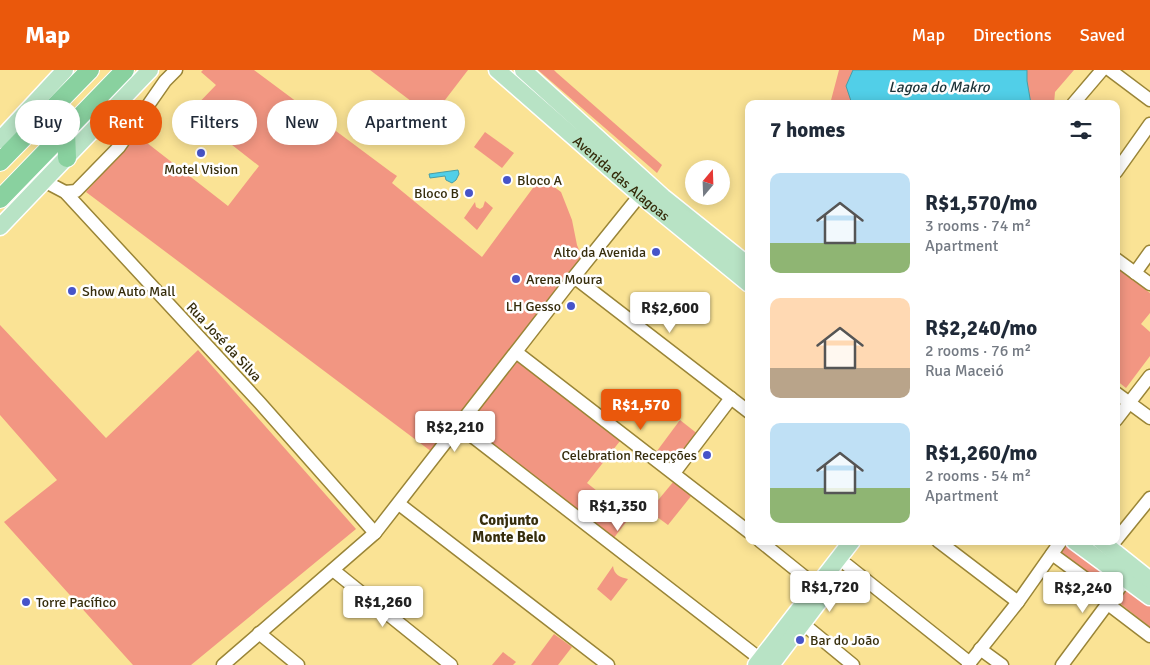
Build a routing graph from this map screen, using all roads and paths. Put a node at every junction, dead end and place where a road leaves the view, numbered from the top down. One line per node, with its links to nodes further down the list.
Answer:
1 (66, 70): 14 (main road)
2 (90, 70): 18 (highway)
3 (125, 70): 12 (highway)
4 (150, 70): 17 (main road)
5 (176, 70): 21 (street)
6 (497, 70): 22 (main road, Avenida das Alagoas)
7 (523, 70): 24 (main road, Avenida das Alagoas)
8 (1102, 70): 10 (street)
9 (1110, 70): 11 (street)
10 (1076, 100)
11 (1150, 100)
12 (80, 117)
13 (1150, 124): 19 (street)
14 (0, 140)
15 (52, 145): 23 (highway)
16 (67, 145): 17 (highway)
17 (68, 158): 20 (main road)
18 (0, 162)
19 (1120, 166)
20 (44, 181): 21 (street, Rua José da Silva); 25 (main road)
21 (65, 192): 46 (street, Rua José da Silva)
22 (640, 195): 24 (main road, Avenida das Alagoas); 30 (street)
23 (0, 199)
24 (659, 202): 27 (main road, Avenida das Alagoas); 31 (main road, Avenida das Alagoas)
25 (0, 227)
26 (1150, 252): 29 (street)
27 (745, 263)
28 (1120, 263): 29 (street)
29 (1134, 273): 32 (street)
30 (574, 277): 33 (street); 36 (street)
31 (745, 280)
32 (1150, 284)
33 (516, 352): 41 (street); 42 (street)
34 (1150, 376): 37 (street)
35 (1120, 396): 37 (street)
36 (731, 398): 38 (street); 42 (street)
37 (1129, 403): 39 (street); 40 (street)
38 (745, 409)
39 (1120, 415)
40 (1150, 418)
41 (459, 426): 44 (street); 68 (street)
42 (674, 473): 45 (street)
43 (1150, 498): 47 (street)
44 (399, 504): 46 (street); 73 (street)
45 (745, 529)
46 (375, 533): 57 (street)
47 (1120, 533)
48 (765, 545): 60 (street)
49 (849, 545): 60 (main road)
50 (862, 545): 56 (main road)
51 (943, 545): 63 (street)
52 (1058, 545): 55 (street)
53 (1079, 545): 58 (main road)
54 (1113, 545): 59 (main road)
55 (1052, 554): 62 (street); 63 (street)
56 (847, 565): 64 (main road); 69 (street)
57 (333, 570): 65 (street); 72 (street)
58 (1126, 579): 61 (main road); 62 (street)
59 (1150, 580)
60 (816, 586): 68 (main road)
61 (1150, 597)
62 (1110, 601): 66 (street); 76 (street)
63 (1018, 602): 67 (street)
64 (802, 623): 68 (main road); 74 (street)
65 (259, 633): 70 (street); 71 (street)
66 (1150, 636)
67 (980, 649): 69 (street); 75 (street)
68 (764, 664)
69 (969, 664)
70 (223, 665)
71 (298, 665)
72 (451, 665)
73 (608, 665)
74 (853, 665)
75 (1002, 665)
76 (1062, 665)

